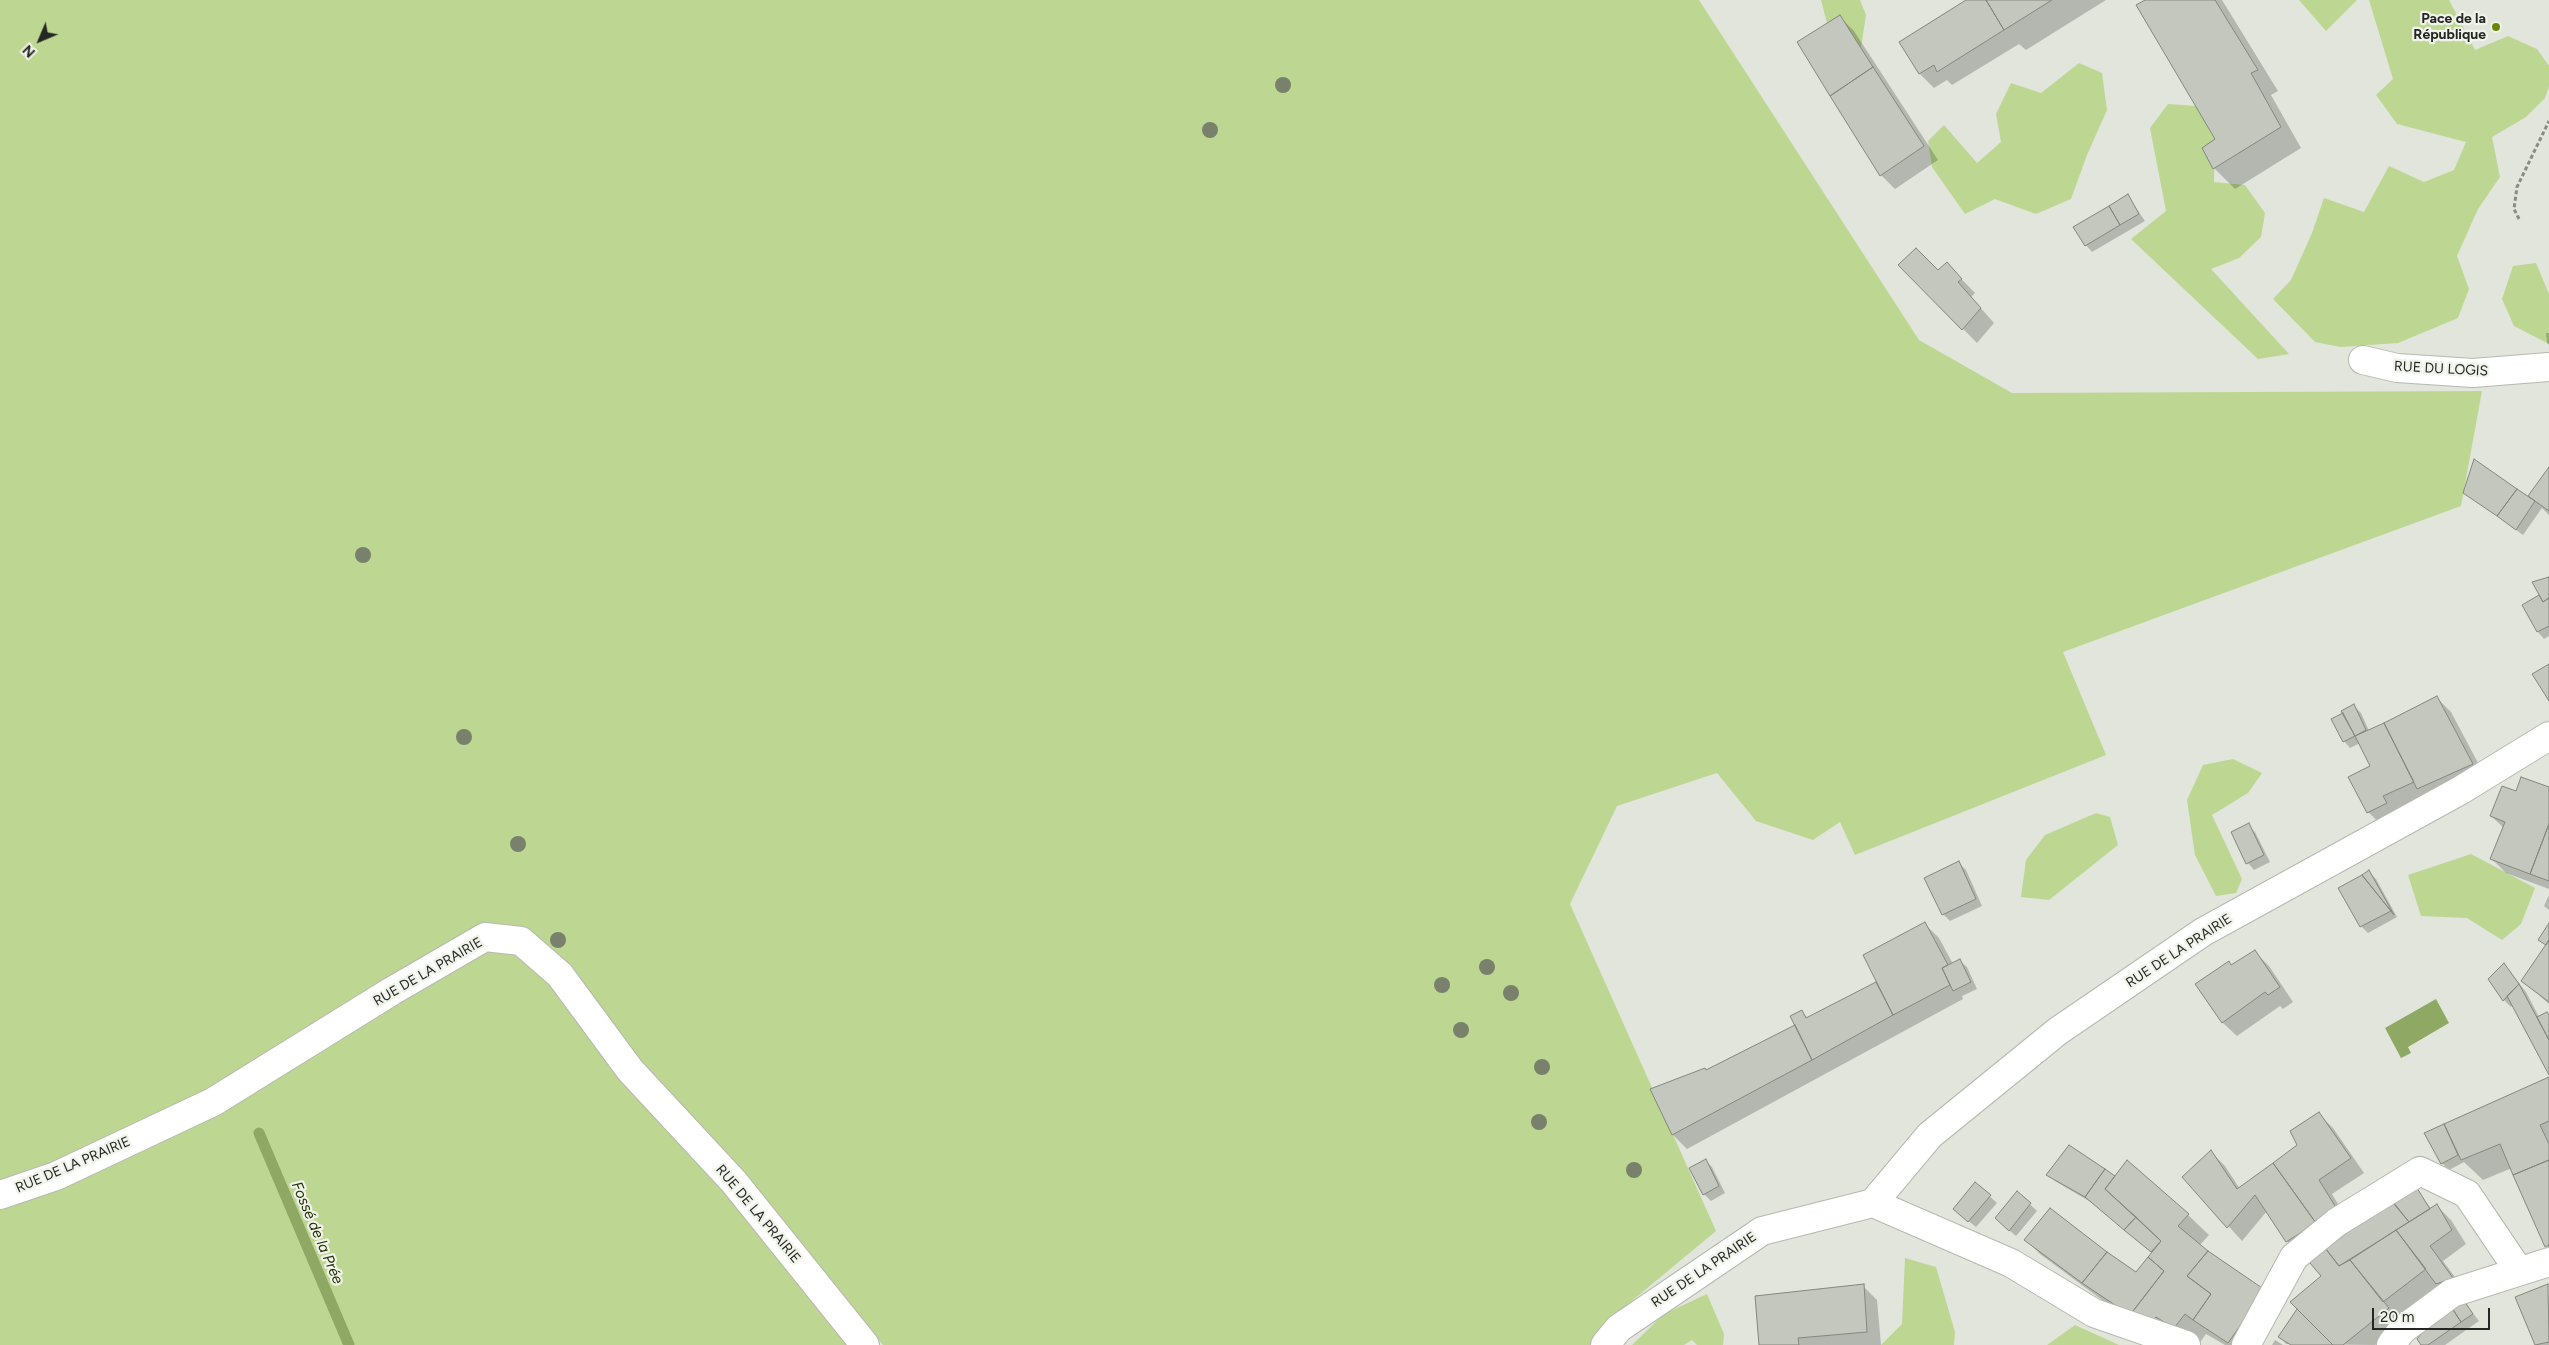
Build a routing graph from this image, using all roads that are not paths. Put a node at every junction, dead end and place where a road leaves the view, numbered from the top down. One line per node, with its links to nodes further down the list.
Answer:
1 (2363, 360): 2 (street, RUE DU LOGIS)
2 (2549, 368)
3 (2549, 736): 5 (street, RUE DE LA PRAIRIE)
4 (0, 1196): 8 (street, RUE DE LA PRAIRIE)
5 (1873, 1203): 9 (street, RUE DE LA PRAIRIE); 10 (street)
6 (2549, 1262): 7 (street)
7 (2519, 1271): 11 (street); 12 (street)
8 (865, 1345)
9 (1605, 1345)
10 (2186, 1345)
11 (2246, 1345)
12 (2392, 1345)

